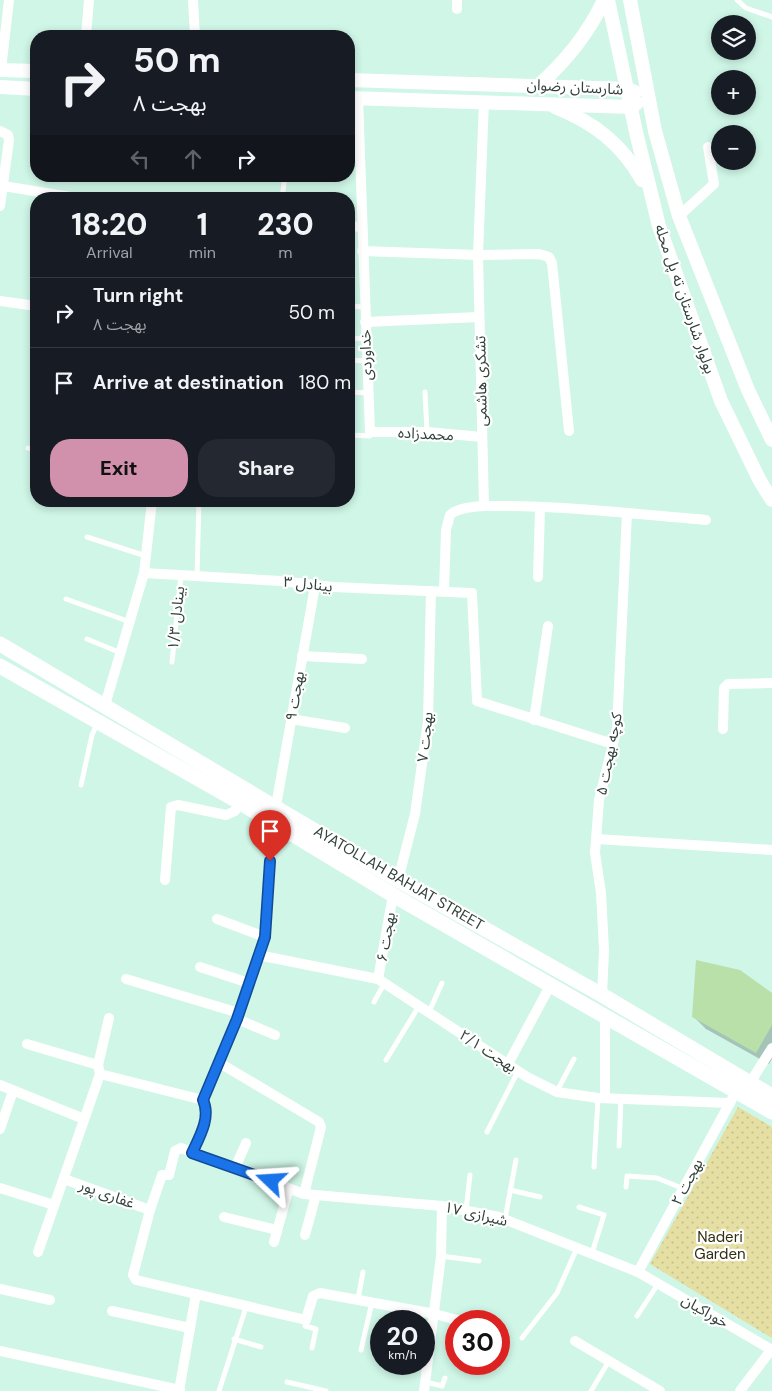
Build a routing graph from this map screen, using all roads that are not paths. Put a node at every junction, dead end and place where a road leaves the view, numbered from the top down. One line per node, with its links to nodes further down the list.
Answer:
1 (9, 0): 11 (street)
2 (89, 0): 9 (street)
3 (193, 0): 10 (street)
4 (604, 0): 14 (street)
5 (608, 0): 17 (street, بولوار شارستان ته پل محله)
6 (630, 0): 18 (street, بولوار شارستان ته پل محله)
7 (737, 0): 8 (lane)
8 (772, 17)
9 (86, 30)
10 (195, 30)
11 (1, 70): 12 (street)
12 (30, 71)
13 (355, 80): 14 (street, شارستان رضوان)
14 (539, 85): 17 (street, شارستان رضوان)
15 (0, 88): 16 (street)
16 (30, 88)
17 (627, 89): 18 (street, شارستان رضوان); 22 (street, بولوار شارستان ته پل محله)
18 (647, 96): 22 (street, شارستان رضوان); 30 (street, بولوار شارستان ته پل محله)
19 (355, 98): 20 (street, شارستان رضوان)
20 (484, 101): 21 (street, شارستان رضوان); 34 (street, تشکری هاشمی)
21 (545, 103): 22 (street, شارستان رضوان); 28 (street)
22 (630, 107): 28 (street, بولوار شارستان ته پل محله)
23 (355, 130): 32 (street, خداوردی)
24 (0, 131): 26 (street)
25 (708, 148): 30 (street)
26 (3, 186): 27 (street); 29 (street)
27 (40, 192)
28 (650, 195): 54 (street, بولوار شارستان ته پل محله)
29 (0, 206)
30 (679, 216): 53 (street, بولوار شارستان ته پل محله)
31 (355, 226): 32 (street)
32 (361, 227): 33 (street, خداوردی)
33 (362, 251): 34 (street); 38 (street, خداوردی)
34 (478, 256): 39 (street, تشکری هاشمی); 48 (street)
35 (0, 301): 36 (street)
36 (30, 305)
37 (355, 306): 38 (lane)
38 (364, 307): 40 (street, خداوردی)
39 (479, 317): 40 (street); 52 (street, تشکری هاشمی)
40 (365, 322): 42 (street, خداوردی)
41 (355, 338): 42 (lane)
42 (366, 339): 44 (street, خداوردی)
43 (355, 360): 44 (lane)
44 (366, 361): 47 (street, خداوردی)
45 (355, 392): 47 (lane)
46 (425, 392): 49 (lane)
47 (368, 393): 50 (street, خداوردی)
48 (569, 431)
49 (427, 432): 50 (street, محمدزاده); 52 (street, محمدزاده)
50 (370, 434): 51 (lane)
51 (355, 435)
52 (482, 437): 55 (street, تشکری هاشمی)
53 (772, 440)
54 (772, 500)
55 (484, 506): 58 (street); 69 (street)
56 (151, 507): 62 (street)
57 (199, 507): 65 (lane)
58 (540, 508): 59 (street); 66 (street)
59 (627, 513): 60 (street); 87 (street, کوچه بهجت ۵)
60 (706, 520)
61 (87, 537): 62 (lane)
62 (146, 556): 63 (street)
63 (144, 573): 64 (street, بینادل ۳); 71 (street)
64 (181, 575): 65 (street, بینادل ۳); 78 (lane, بینادل ۱/۳)
65 (197, 576): 67 (street, بینادل ۳)
66 (538, 577)
67 (315, 586): 68 (street, بینادل ۳); 76 (street, بهجت ۹)
68 (431, 591): 69 (street, بینادل ۳); 95 (street, بهجت ۷)
69 (444, 591): 83 (street, بینادل ۳)
70 (66, 599): 71 (lane)
71 (130, 622): 75 (street)
72 (548, 626): 83 (street)
73 (87, 639): 75 (lane)
74 (0, 644): 81 (main road, AYATOLLAH BAHJAT STREET)
75 (121, 653): 81 (street)
76 (302, 656): 77 (street); 82 (street, بهجت ۹)
77 (362, 659)
78 (172, 662)
79 (0, 666): 84 (main road, AYATOLLAH BAHJAT STREET)
80 (772, 683): 86 (street)
81 (105, 705): 90 (main road, AYATOLLAH BAHJAT STREET)
82 (291, 719): 85 (street); 90 (street, بهجت ۹)
83 (534, 720): 87 (street)
84 (98, 722): 88 (lane); 89 (main road, AYATOLLAH BAHJAT STREET)
85 (345, 728)
86 (722, 729)
87 (613, 744): 92 (street, کوچه بهجت ۵)
88 (81, 785)
89 (239, 802): 91 (main road, AYATOLLAH BAHJAT STREET); 94 (street)
90 (276, 806): 95 (main road, AYATOLLAH BAHJAT STREET)
91 (273, 823): 96 (main road, AYATOLLAH BAHJAT STREET); 98 (street)
92 (597, 838): 93 (street); 106 (street, کوچه بهجت ۵)
93 (772, 850)
94 (165, 880)
95 (398, 880): 106 (main road, AYATOLLAH BAHJAT STREET)
96 (393, 895): 102 (street, بهجت ۶); 105 (main road, AYATOLLAH BAHJAT STREET)
97 (217, 919): 98 (street)
98 (265, 937): 99 (street)
99 (258, 955): 102 (street, بهجت ۲/۱); 103 (street)
100 (200, 967): 103 (street)
101 (126, 979): 111 (street)
102 (381, 981): 107 (lane); 108 (street, بهجت ۲/۱)
103 (249, 983): 111 (street)
104 (442, 983): 109 (lane)
105 (551, 984): 110 (main road, AYATOLLAH BAHJAT STREET); 119 (street)
106 (602, 995): 122 (main road, AYATOLLAH BAHJAT STREET)
107 (374, 1002)
108 (419, 1006): 109 (street, بهجت ۲/۱); 117 (lane)
109 (429, 1012): 119 (street, بهجت ۲/۱)
110 (605, 1015): 127 (main road, AYATOLLAH BAHJAT STREET); 128 (street)
111 (238, 1016): 113 (street); 118 (street)
112 (109, 1018): 120 (street)
113 (275, 1035)
114 (27, 1044): 120 (street)
115 (772, 1048): 122 (street)
116 (574, 1059): 125 (lane)
117 (386, 1060)
118 (218, 1062): 130 (street); 148 (street)
119 (508, 1064): 121 (street, بهجت ۲/۱)
120 (99, 1069): 130 (street); 132 (street)
121 (518, 1071): 125 (street, بهجت ۲/۱); 134 (lane)
122 (750, 1083): 126 (main road, AYATOLLAH BAHJAT STREET)
123 (0, 1085): 124 (street)
124 (13, 1091): 132 (street); 133 (street)
125 (557, 1092): 128 (street, بهجت ۲/۱)
126 (772, 1096)
127 (733, 1097): 129 (street, بهجت ۲/۱); 131 (main road, AYATOLLAH BAHJAT STREET); 146 (street, بهجت ۲)
128 (602, 1098): 129 (street, بهجت ۲/۱); 139 (lane)
129 (621, 1099): 136 (lane)
130 (203, 1100): 137 (street)
131 (772, 1112)
132 (84, 1119): 142 (street)
133 (0, 1129)
134 (487, 1132)
135 (246, 1143): 140 (street)
136 (619, 1146)
137 (192, 1153): 140 (street, شیرازی ۱۷); 154 (street)
138 (516, 1160): 147 (lane)
139 (594, 1167)
140 (236, 1168): 145 (street, شیرازی ۱۷)
141 (470, 1175): 155 (lane)
142 (64, 1179): 151 (street); 154 (street, غفاری پور)
143 (626, 1187): 146 (lane)
144 (0, 1188): 151 (street)
145 (289, 1188): 148 (street, شیرازی ۱۷); 158 (street)
146 (684, 1189): 167 (street, بهجت ۲)
147 (510, 1190): 150 (lane); 157 (lane)
148 (304, 1194): 149 (street, شیرازی ۱۷)
149 (316, 1195): 152 (street, شیرازی ۱۷); 159 (street)
150 (540, 1197)
151 (54, 1205): 162 (street)
152 (442, 1206): 155 (street, شیرازی ۱۷); 164 (street)
153 (579, 1207): 163 (lane)
154 (150, 1210): 170 (street)
155 (466, 1210): 157 (street, شیرازی ۱۷)
156 (224, 1217): 158 (street)
157 (505, 1219): 161 (street, شیرازی ۱۷)
158 (277, 1230): 160 (street)
159 (305, 1235)
160 (274, 1242)
161 (577, 1248): 163 (street, شیرازی ۱۷); 182 (lane)
162 (38, 1252)
163 (592, 1253): 167 (street, شیرازی ۱۷)
164 (441, 1256): 165 (lane); 177 (street)
165 (479, 1261)
166 (363, 1272): 171 (lane)
167 (638, 1272): 168 (street, خوراکیان)
168 (658, 1284): 178 (lane); 188 (street, خوراکیان)
169 (0, 1289): 172 (street)
170 (196, 1294): 174 (street); 181 (street)
171 (358, 1299): 173 (street); 180 (street)
172 (50, 1300)
173 (372, 1301): 175 (street); 187 (lane)
174 (246, 1308): 180 (street); 183 (lane)
175 (416, 1310)
176 (112, 1311): 181 (street)
177 (435, 1314): 179 (street)
178 (637, 1316)
179 (445, 1317)
180 (306, 1320): 186 (lane)
181 (190, 1328): 194 (street)
182 (522, 1338)
183 (234, 1339): 185 (lane); 195 (lane)
184 (575, 1340): 190 (street)
185 (261, 1347)
186 (312, 1348)
187 (361, 1350)
188 (771, 1350): 199 (street)
189 (0, 1351): 194 (street)
190 (609, 1361): 197 (lane); 198 (street)
191 (445, 1378): 193 (lane)
192 (287, 1382): 196 (lane)
193 (425, 1387)
194 (180, 1390)
195 (219, 1391)
196 (326, 1391)
197 (591, 1391)
198 (660, 1391)
199 (740, 1391)

